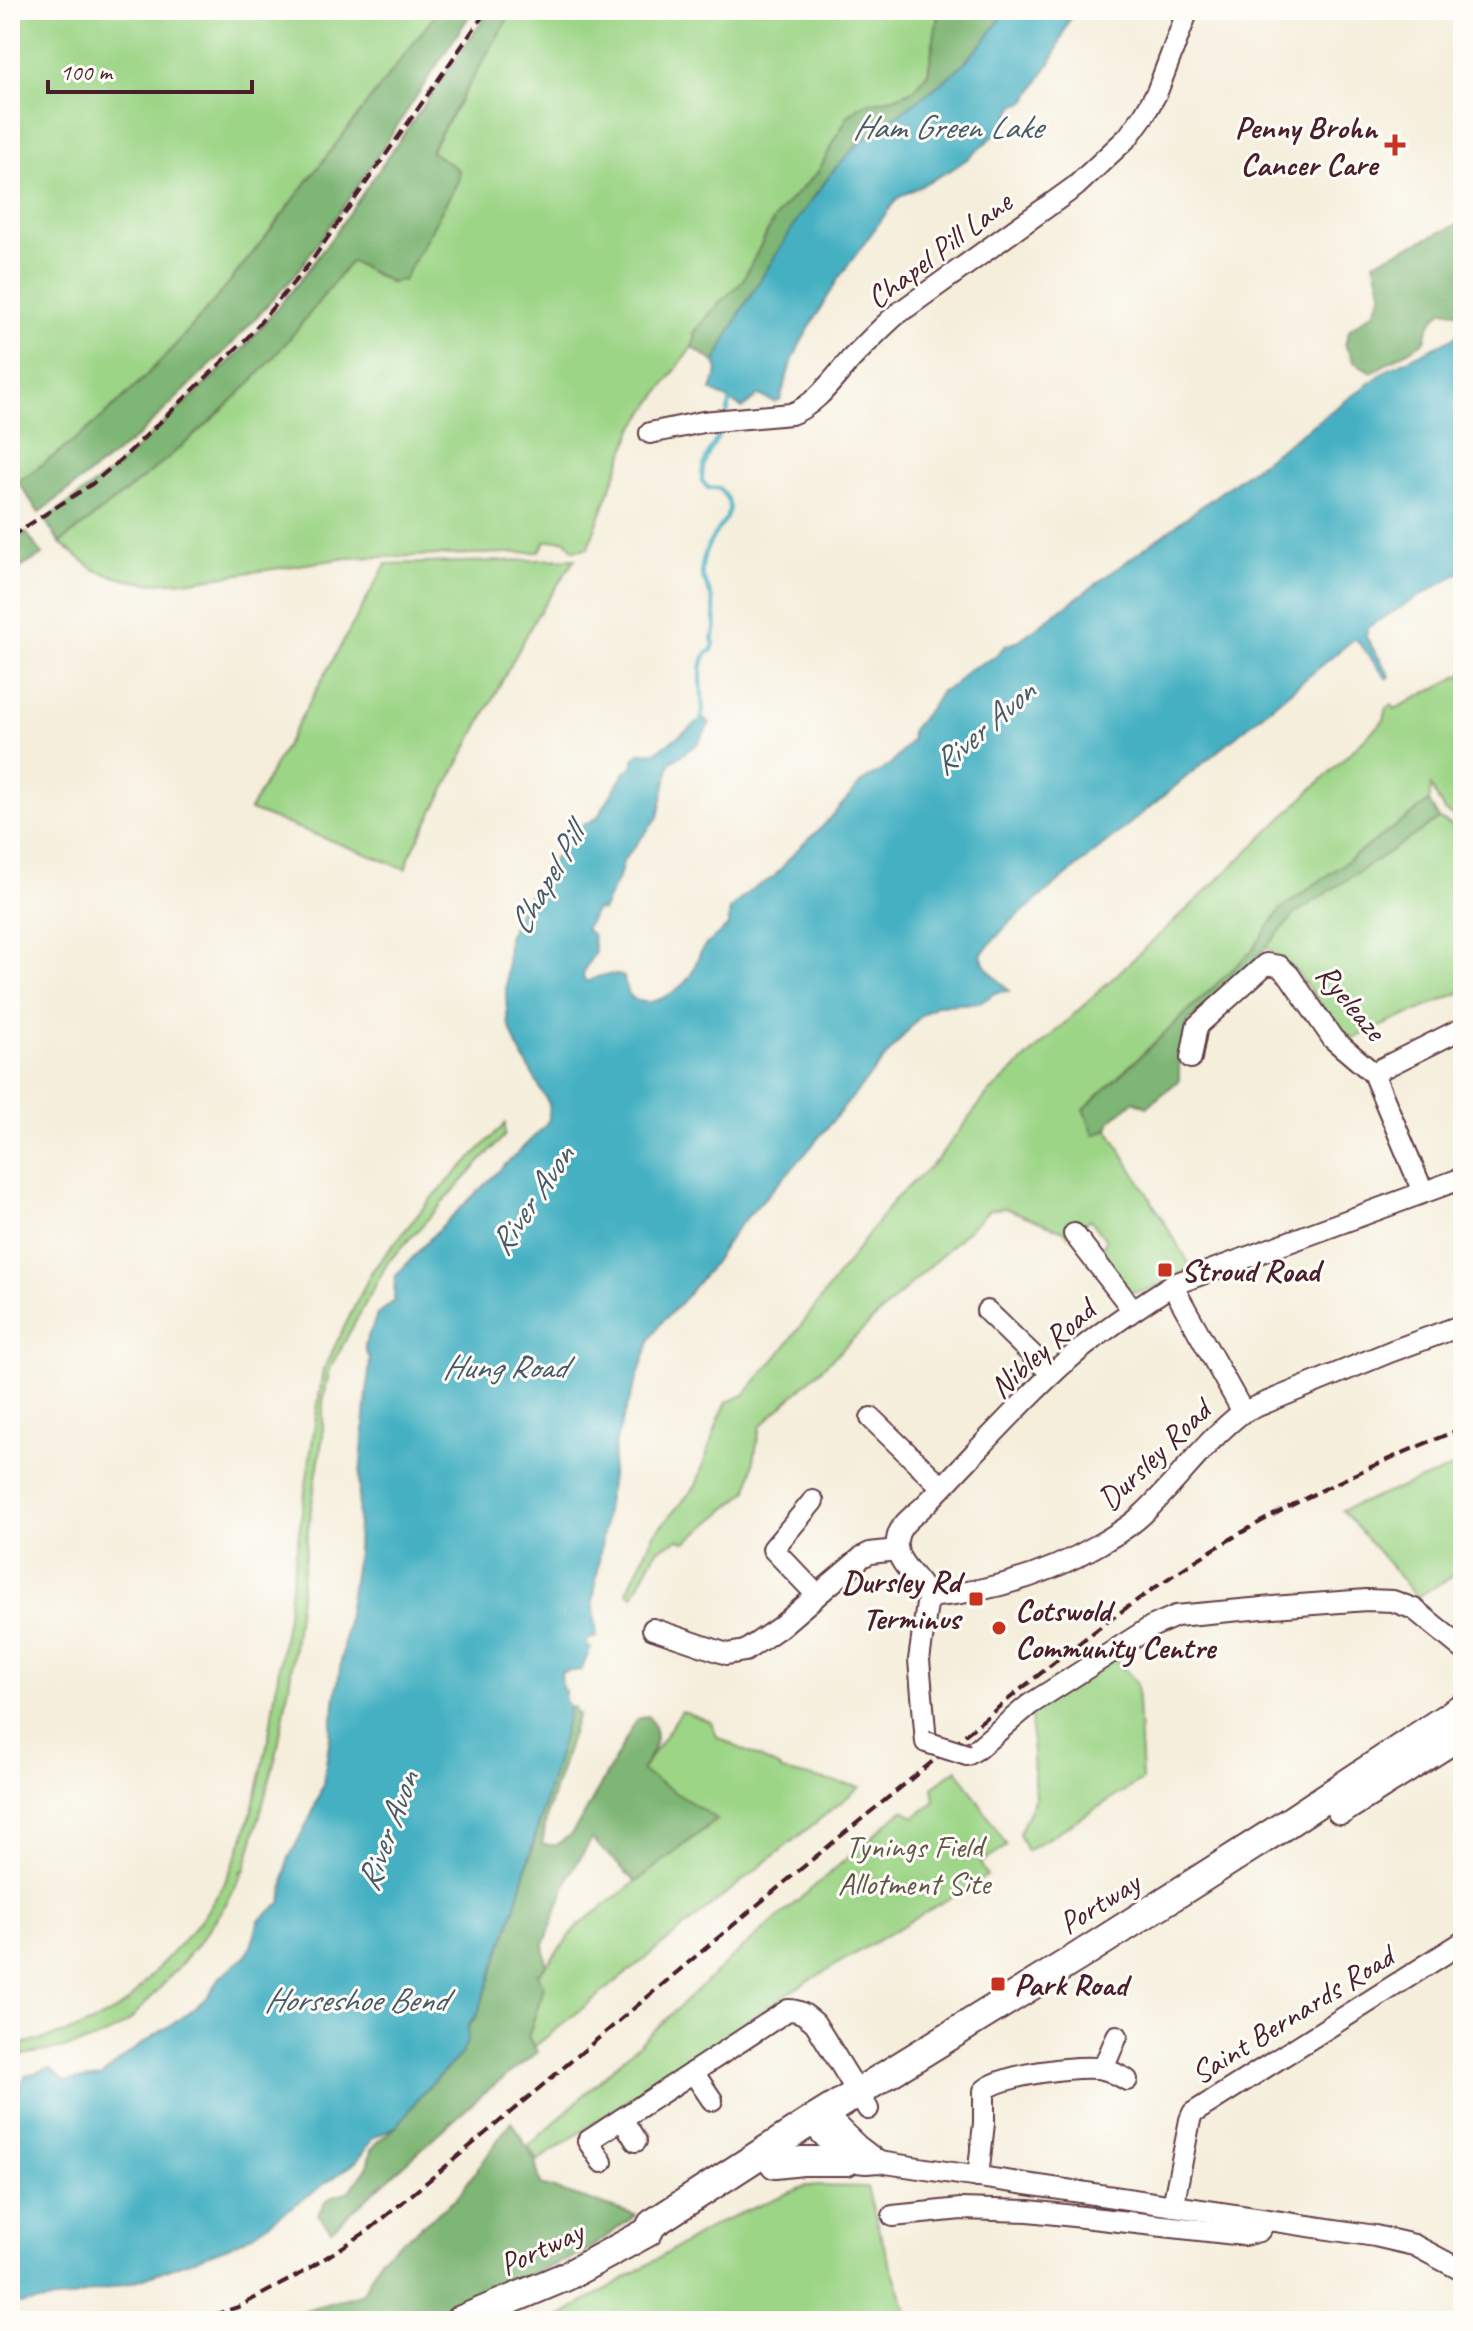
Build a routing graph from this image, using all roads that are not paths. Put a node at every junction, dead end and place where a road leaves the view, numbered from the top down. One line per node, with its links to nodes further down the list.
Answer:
1 (1188, 10): 2 (street, Chapel Pill Lane)
2 (650, 433)
3 (1463, 1028): 5 (street)
4 (1191, 1058): 5 (street, Ryeleaze)
5 (1373, 1073): 7 (street)
6 (1463, 1178): 7 (street, Nibley Road)
7 (1423, 1192): 9 (street, Nibley Road)
8 (1074, 1234): 10 (street)
9 (1172, 1285): 10 (street, Nibley Road); 14 (street)
10 (1133, 1310): 13 (street, Nibley Road)
11 (987, 1311): 13 (street)
12 (1463, 1325): 14 (street, Dursley Road)
13 (1052, 1374): 16 (street, Nibley Road)
14 (1243, 1412): 20 (street, Dursley Road)
15 (871, 1418): 16 (street)
16 (942, 1487): 18 (street, Nibley Road)
17 (813, 1501): 19 (street)
18 (897, 1550): 19 (street); 20 (street)
19 (817, 1595): 21 (street)
20 (928, 1597): 22 (street, bridge)
21 (653, 1629)
22 (1463, 1649)
23 (1463, 1707): 31 (highway, Portway)
24 (1463, 1733): 31 (highway, Portway)
25 (1463, 1942): 40 (street, Saint Bernards Road)
26 (1117, 2036): 27 (street)
27 (1103, 2069): 29 (street); 39 (street)
28 (693, 2072): 30 (street); 31 (street); 32 (street)
29 (1127, 2080)
30 (712, 2100)
31 (863, 2101): 33 (highway, Portway)
32 (622, 2119): 34 (street); 36 (street)
33 (823, 2124): 35 (street); 37 (street); 38 (highway, Portway); 43 (highway, Portway)
34 (636, 2141)
35 (847, 2161): 37 (street); 38 (highway)
36 (602, 2162)
37 (879, 2162): 39 (street)
38 (775, 2164): 43 (highway, Portway)
39 (978, 2177): 40 (street)
40 (1173, 2206): 42 (street)
41 (893, 2216): 42 (street)
42 (1266, 2221): 44 (street)
43 (648, 2232): 45 (highway, Portway)
44 (1463, 2271)
45 (459, 2321)

